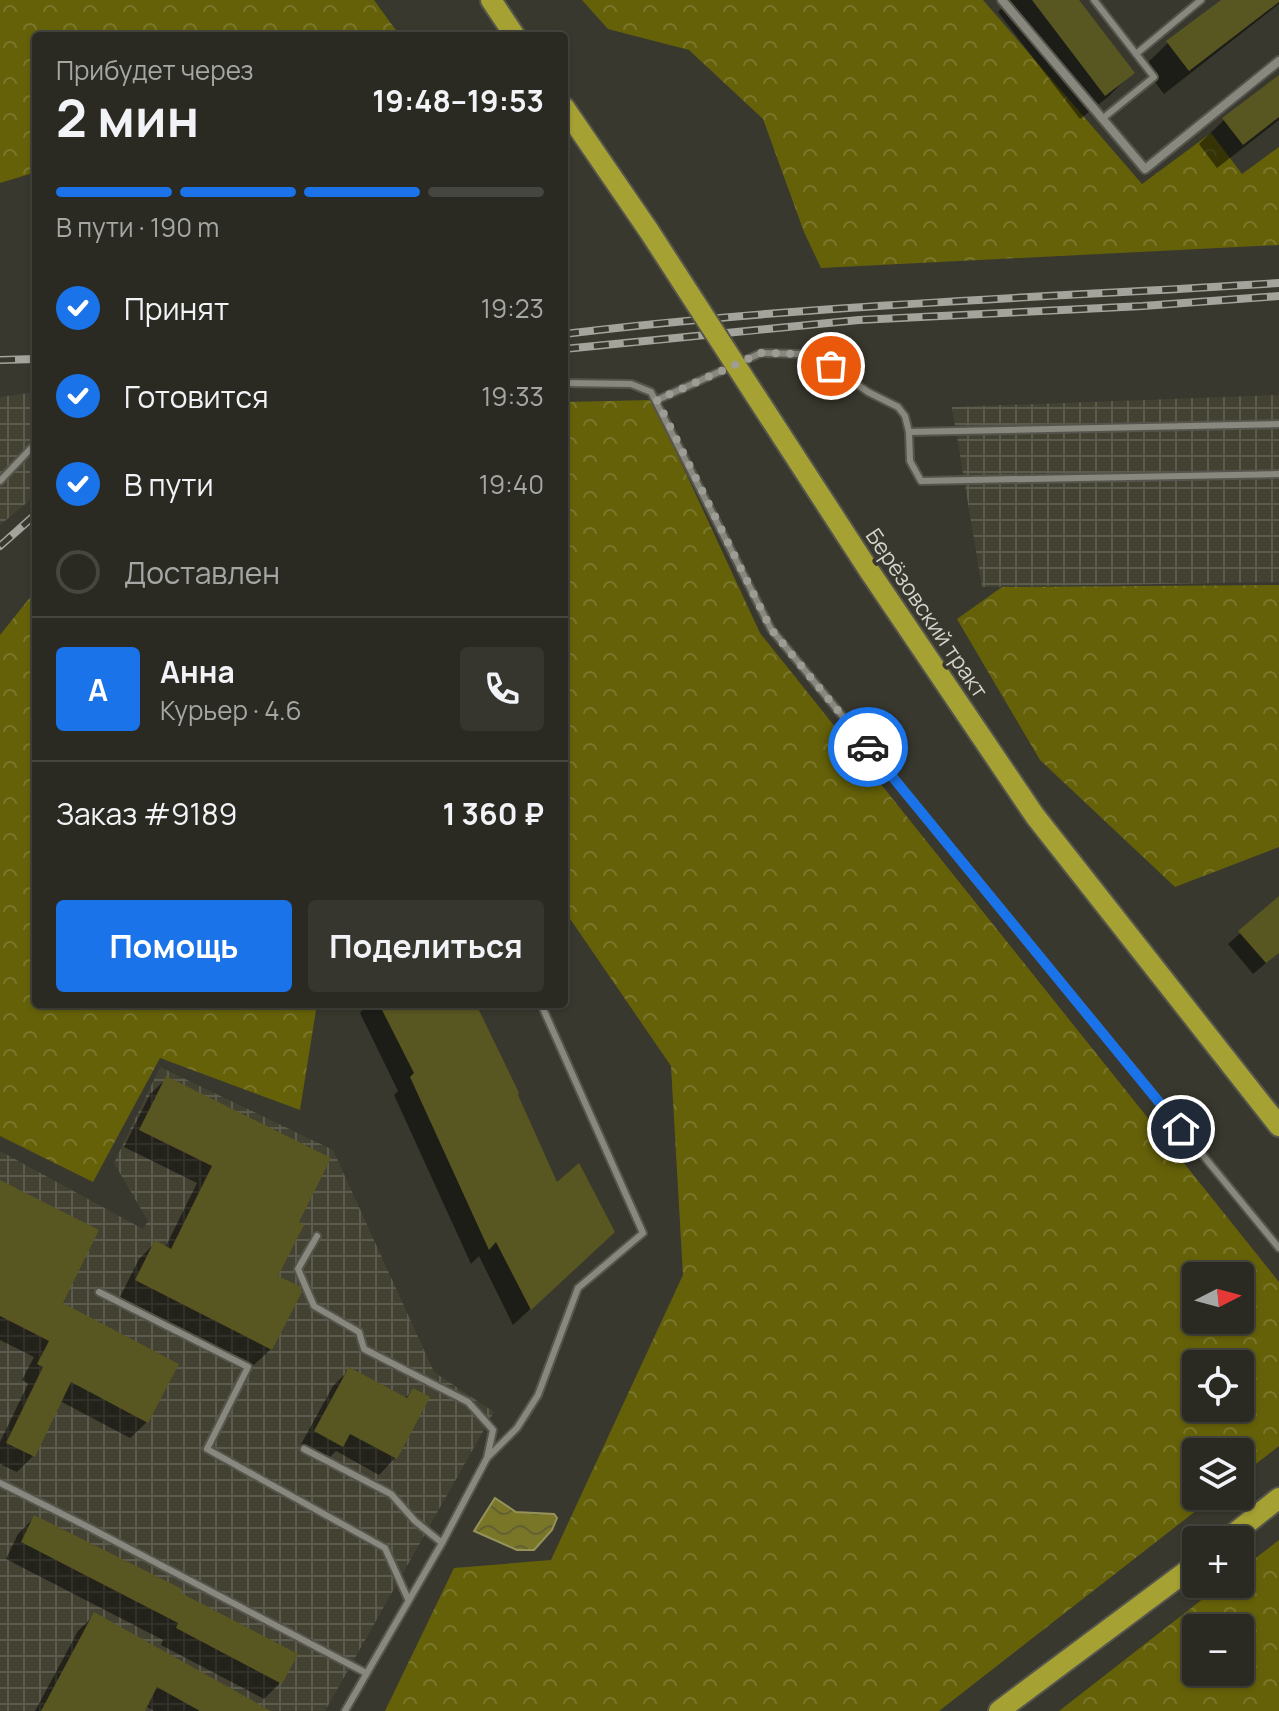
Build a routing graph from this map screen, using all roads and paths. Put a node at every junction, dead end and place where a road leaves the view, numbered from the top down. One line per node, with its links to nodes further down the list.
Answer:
1 (491, 0): 5 (main road)
2 (1002, 0): 9 (street)
3 (1094, 0): 6 (lane)
4 (1201, 0): 6 (lane)
5 (512, 32)
6 (1136, 54): 9 (lane)
7 (1279, 61): 9 (street)
8 (568, 113): 18 (main road, Берёзовский тракт, bridge)
9 (1102, 119)
10 (568, 383): 11 (lane)
11 (657, 400): 13 (lane); 20 (lane)
12 (1279, 424): 13 (lane)
13 (909, 432): 15 (lane)
14 (32, 447): 16 (lane)
15 (1279, 474)
16 (0, 481)
17 (543, 1008): 23 (lane)
18 (1279, 1126)
19 (317, 1236): 23 (lane)
20 (1279, 1248)
21 (99, 1292): 29 (lane)
22 (304, 1449): 27 (lane)
23 (487, 1458): 27 (lane)
24 (0, 1483): 30 (lane)
25 (1279, 1498): 26 (main road)
26 (1244, 1526)
27 (442, 1543): 29 (lane)
28 (1182, 1574): 32 (main road)
29 (408, 1599): 30 (lane)
30 (366, 1673): 31 (lane)
31 (345, 1711)
32 (999, 1711)

